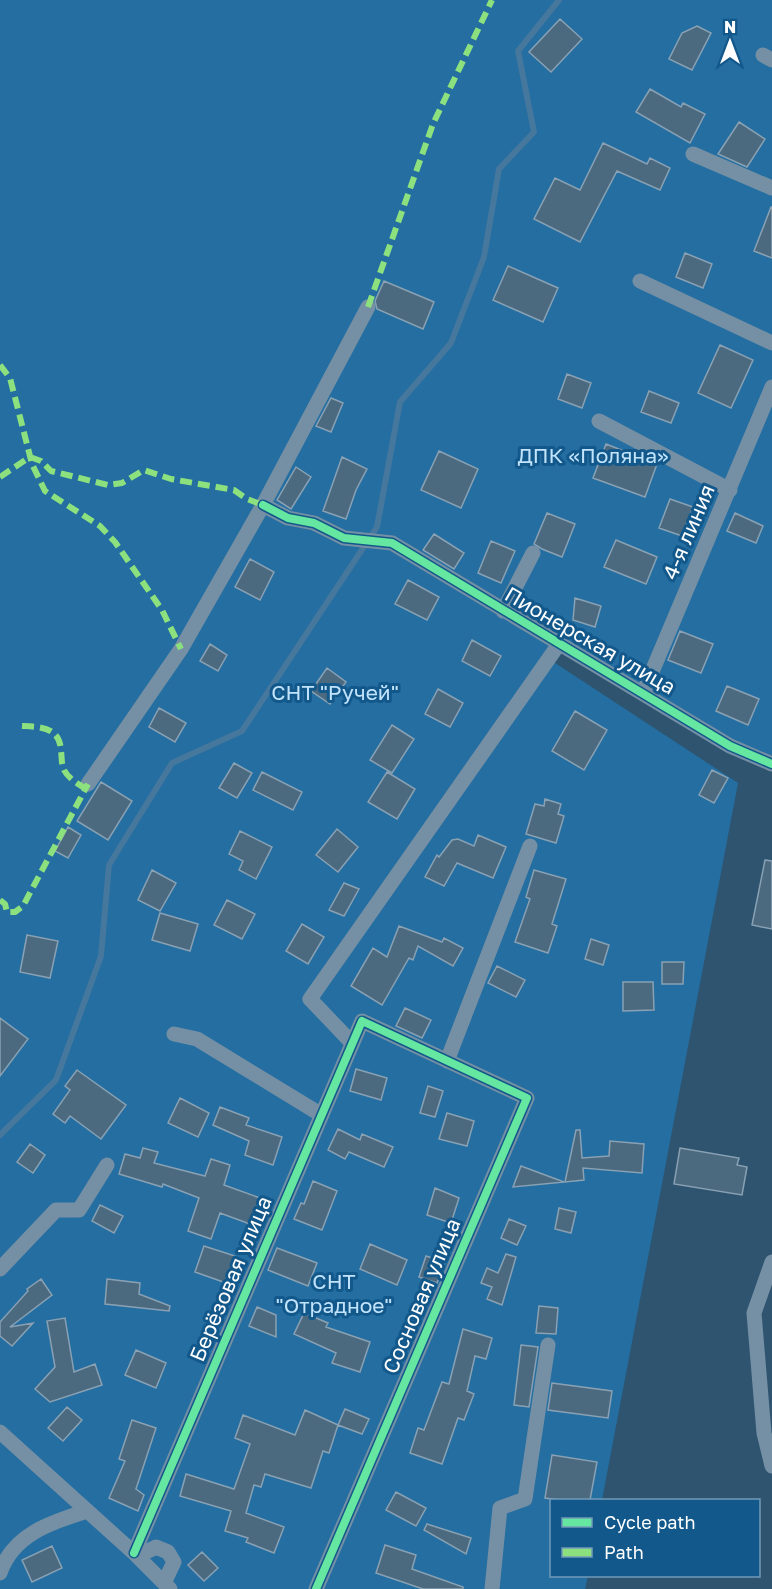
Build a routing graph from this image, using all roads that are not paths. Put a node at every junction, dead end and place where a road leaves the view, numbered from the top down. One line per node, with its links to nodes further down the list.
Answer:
1 (693, 154): 2 (street)
2 (772, 188)
3 (640, 281): 5 (street)
4 (368, 307): 9 (street)
5 (772, 343)
6 (772, 387): 8 (street, 4-я линия)
7 (599, 421): 8 (street)
8 (730, 490): 13 (street, 4-я линия)
9 (263, 505): 11 (street, Пионерская улица); 15 (street)
10 (533, 554): 11 (street)
11 (503, 611): 12 (street, Пионерская улица)
12 (559, 644): 13 (street, Пионерская улица); 18 (street)
13 (643, 693): 14 (street, Пионерская улица)
14 (772, 764)
15 (88, 784)
16 (530, 846): 19 (street)
17 (174, 1034): 20 (street)
18 (352, 1043): 19 (street, Берёзовая улица); 20 (street, Берёзовая улица)
19 (447, 1061): 31 (street, Сосновая улица)
20 (320, 1114): 28 (street, Берёзовая улица)
21 (107, 1165): 23 (street)
22 (772, 1262): 26 (street)
23 (0, 1269)
24 (548, 1345): 32 (street)
25 (0, 1432): 27 (street)
26 (772, 1466)
27 (87, 1511): 28 (street); 29 (street)
28 (136, 1554): 30 (street); 30 (street)
29 (0, 1573)
30 (167, 1586)
31 (316, 1589)
32 (492, 1589)

